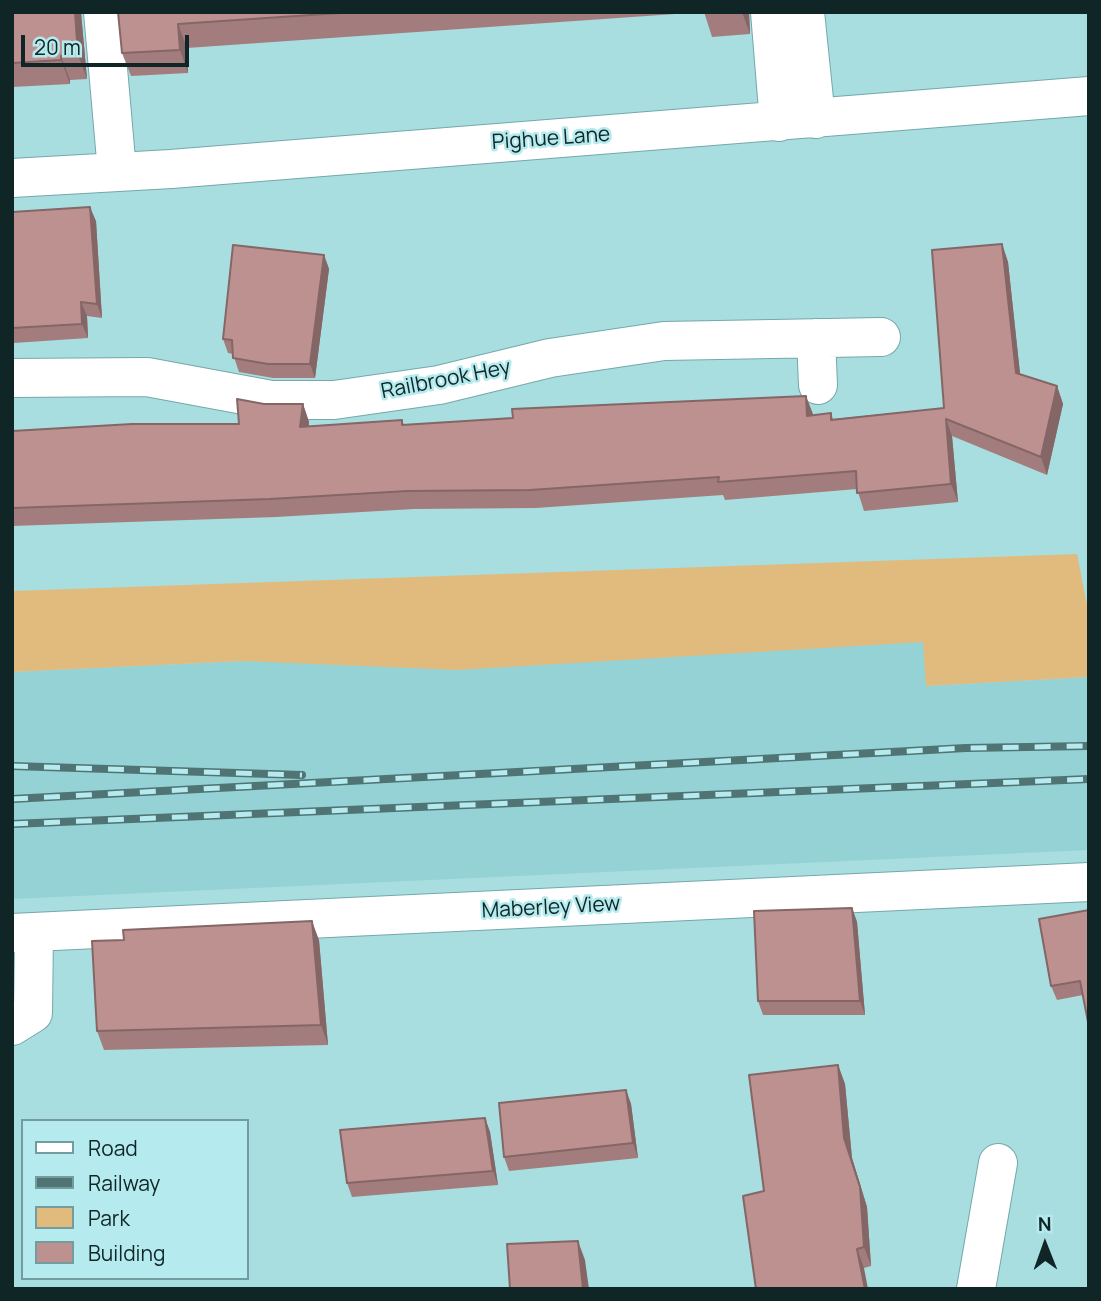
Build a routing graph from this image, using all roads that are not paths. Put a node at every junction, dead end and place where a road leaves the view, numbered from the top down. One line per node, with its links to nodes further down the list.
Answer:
1 (103, 12): 6 (street)
2 (769, 12): 5 (street)
3 (805, 12): 5 (street)
4 (1089, 96): 5 (street, Pighue Lane)
5 (797, 120): 6 (street, Pighue Lane)
6 (117, 171): 7 (street, Pighue Lane)
7 (12, 178)
8 (881, 337): 9 (street, Railbrook Hey)
9 (816, 338): 10 (street, Railbrook Hey); 11 (street)
10 (12, 378)
11 (818, 385)
12 (1089, 882): 13 (street, Maberley View)
13 (23, 933): 14 (street)
14 (12, 1026)
15 (998, 1164): 16 (street)
16 (976, 1289)

